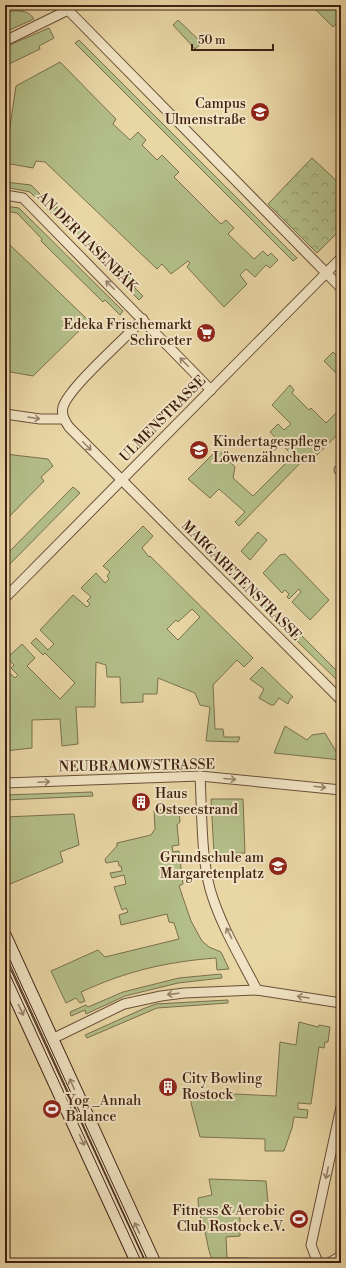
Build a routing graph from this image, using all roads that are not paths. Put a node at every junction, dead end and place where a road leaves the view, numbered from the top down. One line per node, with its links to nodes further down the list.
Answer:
1 (5, 41): 4 (street)
2 (5, 195): 6 (street, AN DER HASENBÄK, one-way to 2)
3 (341, 258): 4 (street, ULMENSTRASSE)
4 (326, 274): 5 (street); 7 (street, ULMENSTRASSE)
5 (341, 288)
6 (143, 319): 7 (street, AN DER HASENBÄK, one-way to 6); 9 (street)
7 (211, 390): 10 (street, ULMENSTRASSE)
8 (5, 414): 9 (street, one-way to 9)
9 (63, 419): 10 (street, MARGARETENSTRASSE, one-way to 10)
10 (121, 481): 11 (street, ULMENSTRASSE); 12 (street, MARGARETENSTRASSE)
11 (5, 598)
12 (341, 700)
13 (200, 776): 14 (street, NEUBRAMOWSTRASSE, one-way to 13); 15 (street, NEUBRAMOWSTRASSE, one-way to 15); 18 (street, one-way to 13)
14 (5, 783)
15 (341, 790)
16 (5, 937): 20 (street)
17 (5, 974): 21 (street, one-way to 21)
18 (257, 990): 19 (street, one-way to 18); 20 (street, one-way to 20)
19 (341, 1003)
20 (52, 1039): 21 (street); 25 (street, one-way to 20)
21 (38, 1046): 24 (street, one-way to 24)
22 (341, 1107): 26 (street, one-way to 26)
23 (341, 1256): 27 (street)
24 (138, 1263)
25 (154, 1263)
26 (318, 1263)
27 (329, 1263)

